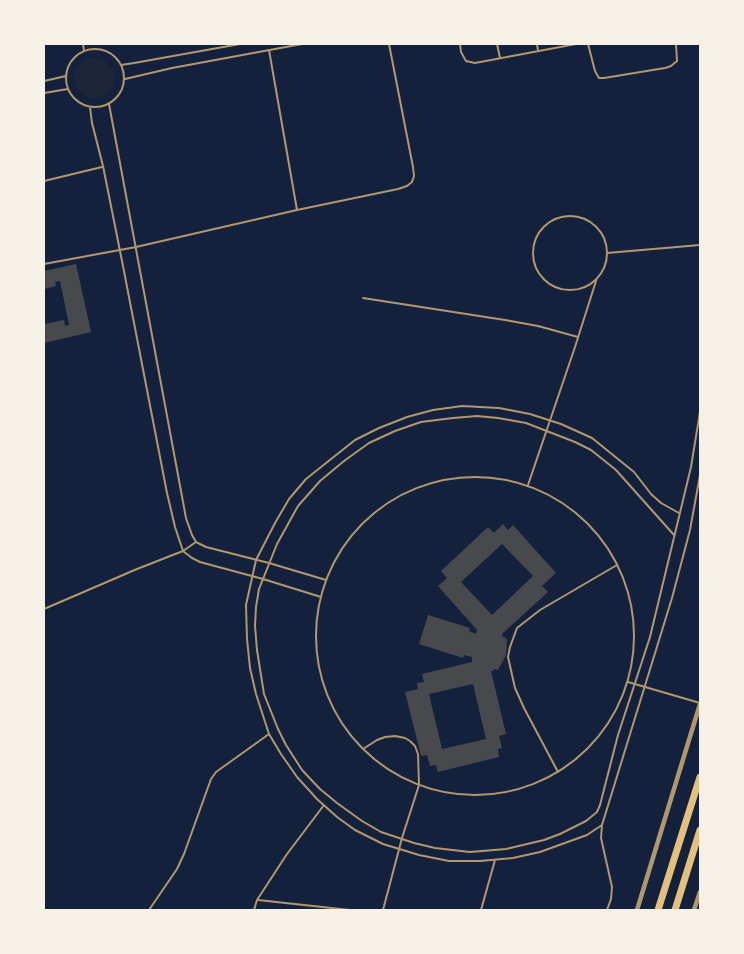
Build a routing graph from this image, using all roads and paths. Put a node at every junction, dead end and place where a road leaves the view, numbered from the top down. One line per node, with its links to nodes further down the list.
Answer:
1 (83, 44): 14 (lane)
2 (101, 44): 12 (lane)
3 (240, 44): 17 (lane)
4 (302, 44): 13 (lane)
5 (389, 44): 27 (lane)
6 (460, 44): 16 (lane)
7 (497, 44): 16 (lane)
8 (537, 44): 15 (lane)
9 (576, 44): 15 (lane)
10 (588, 44): 11 (lane)
11 (676, 44)
12 (102, 50): 14 (lane); 17 (lane)
13 (269, 50): 19 (lane); 27 (lane)
14 (84, 51): 18 (lane)
15 (538, 51): 16 (lane)
16 (500, 58)
17 (121, 65): 19 (lane)
18 (66, 76): 20 (lane); 21 (lane)
19 (124, 78): 23 (lane)
20 (44, 81)
21 (68, 89): 22 (lane); 24 (lane)
22 (44, 93)
23 (109, 104): 24 (lane); 29 (lane)
24 (90, 107): 25 (lane)
25 (102, 166): 26 (lane); 30 (lane)
26 (44, 181)
27 (297, 210): 29 (lane)
28 (700, 245): 31 (lane)
29 (136, 247): 30 (lane); 43 (lane)
30 (120, 250): 32 (lane); 44 (lane)
31 (607, 252): 33 (lane); 33 (lane)
32 (44, 264)
33 (596, 280): 35 (lane)
34 (363, 298): 35 (lane)
35 (578, 337): 37 (lane)
36 (700, 412): 41 (lane)
37 (550, 420): 38 (lane); 41 (lane); 45 (lane)
38 (546, 430): 40 (lane); 42 (lane); 46 (lane)
39 (700, 475): 55 (lane)
40 (528, 485): 47 (lane); 50 (lane)
41 (679, 513): 42 (lane)
42 (674, 535): 54 (lane)
43 (196, 542): 44 (lane); 45 (lane)
44 (183, 551): 48 (lane); 52 (lane)
45 (256, 560): 46 (lane); 48 (lane)
46 (269, 563): 49 (lane); 50 (lane)
47 (617, 565): 53 (lane); 59 (lane)
48 (253, 577): 49 (lane); 57 (lane)
49 (263, 579): 51 (lane); 65 (lane)
50 (326, 580): 51 (lane)
51 (321, 597): 58 (lane)
52 (44, 610)
53 (627, 681): 54 (lane); 59 (lane)
54 (635, 684): 55 (lane); 65 (lane)
55 (645, 687): 56 (lane); 63 (lane)
56 (700, 704): 76 (street)
57 (269, 734): 62 (lane); 70 (lane)
58 (363, 749): 61 (lane); 61 (lane)
59 (558, 772): 61 (lane)
60 (700, 776): 77 (highway)
61 (419, 785): 65 (lane)
62 (324, 805): 66 (lane); 69 (lane)
63 (602, 825): 67 (lane); 75 (lane)
64 (700, 830): 78 (highway)
65 (402, 838): 66 (lane)
66 (399, 849): 67 (lane); 73 (lane)
67 (495, 860): 74 (lane)
68 (700, 892): 79 (street)
69 (257, 900): 71 (lane); 72 (lane)
70 (149, 910)
71 (254, 910)
72 (350, 910)
73 (383, 910)
74 (481, 910)
75 (607, 910)
76 (637, 910)
77 (658, 910)
78 (675, 910)
79 (694, 910)

